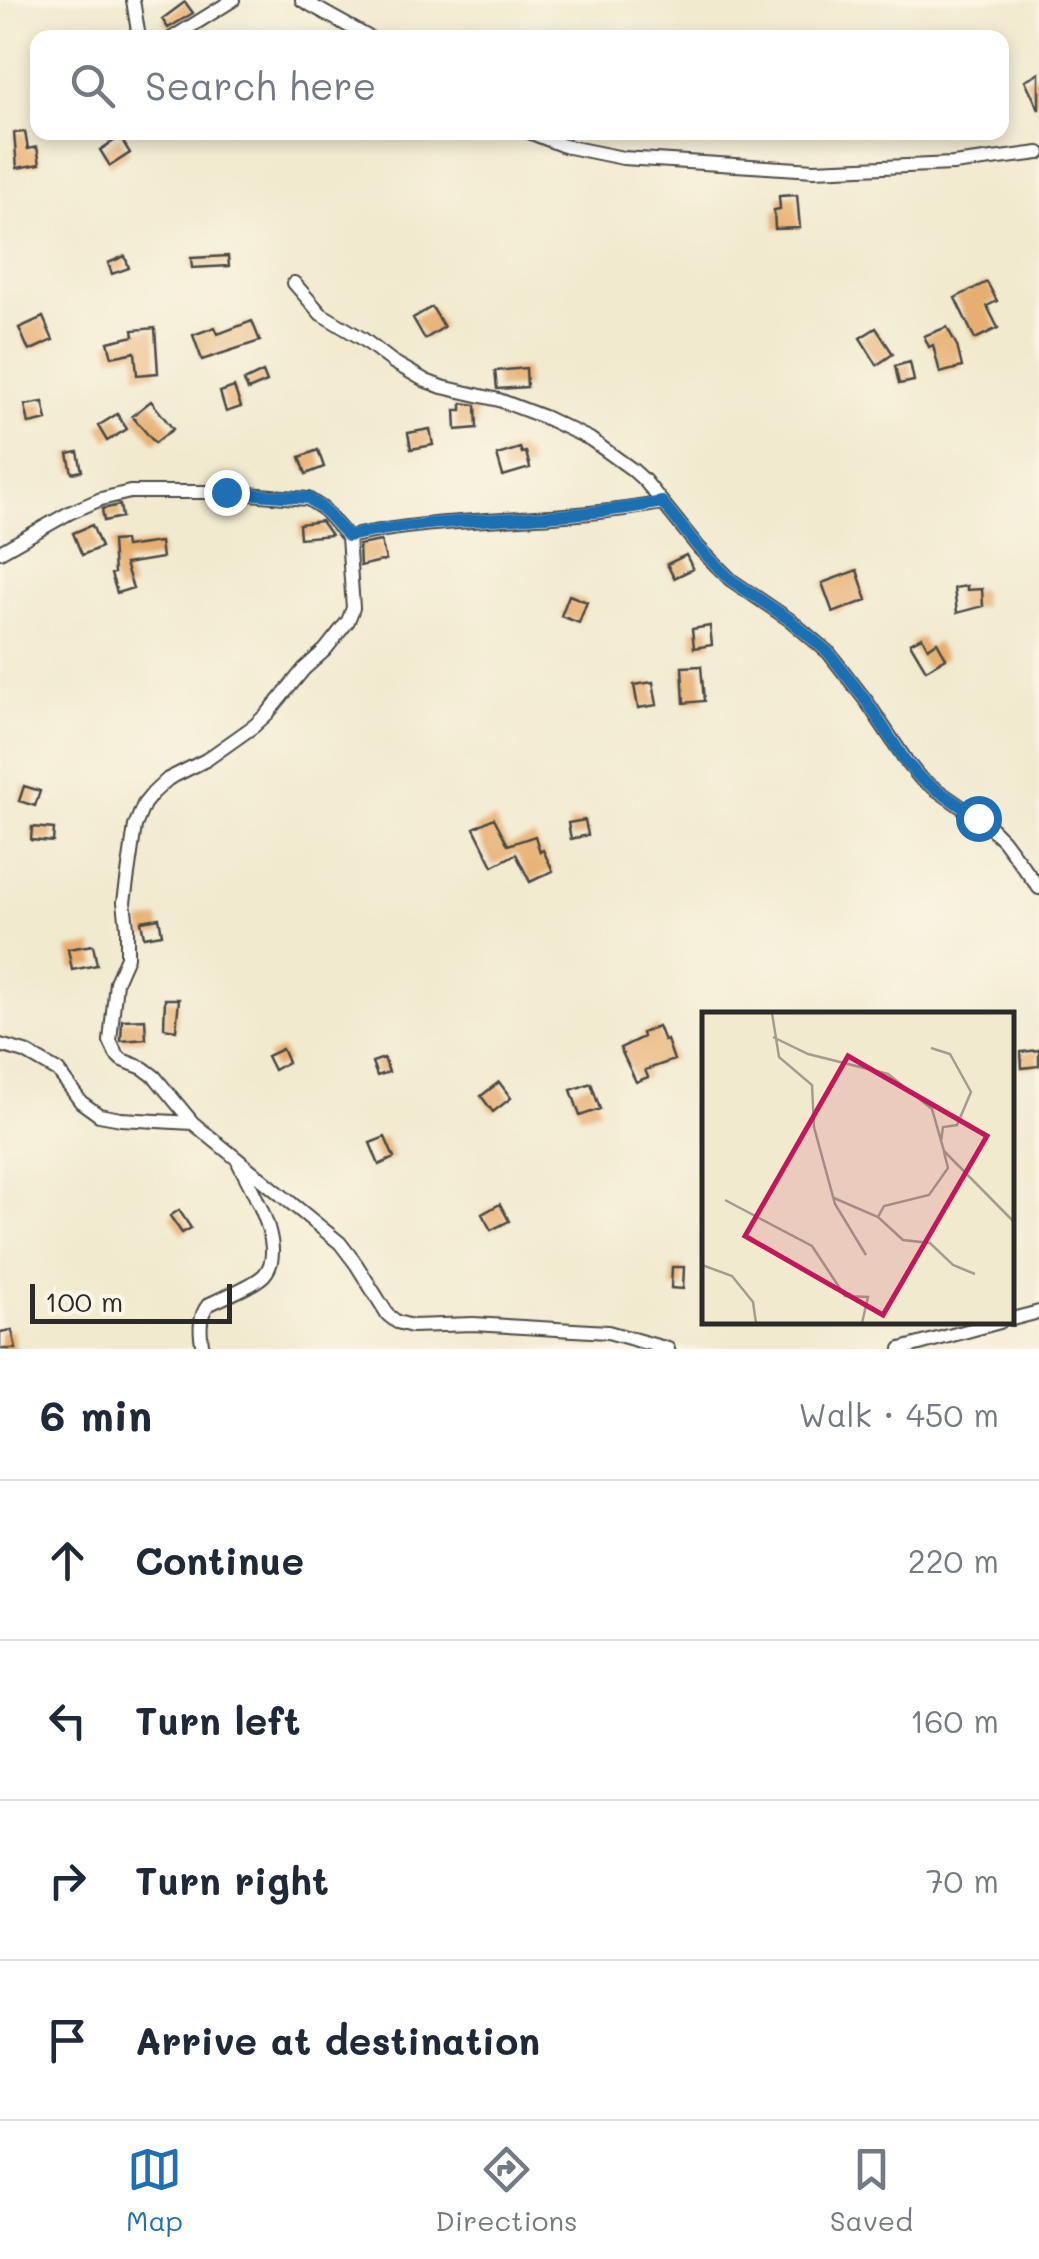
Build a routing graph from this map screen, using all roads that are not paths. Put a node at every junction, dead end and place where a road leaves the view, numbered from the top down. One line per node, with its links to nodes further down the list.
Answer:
1 (133, 0): 4 (street)
2 (233, 0): 5 (street)
3 (302, 0): 6 (street)
4 (138, 30)
5 (185, 30)
6 (356, 30)
7 (549, 140): 8 (street)
8 (1039, 153)
9 (294, 283): 10 (street)
10 (662, 502): 11 (street); 13 (street)
11 (348, 536): 12 (street); 15 (street)
12 (0, 552)
13 (1039, 888)
14 (0, 1046): 15 (street)
15 (193, 1123): 16 (street)
16 (238, 1162): 20 (street); 21 (street)
17 (1039, 1312): 18 (street)
18 (1014, 1318)
19 (993, 1324): 22 (street)
20 (203, 1349)
21 (668, 1349)
22 (901, 1349)

